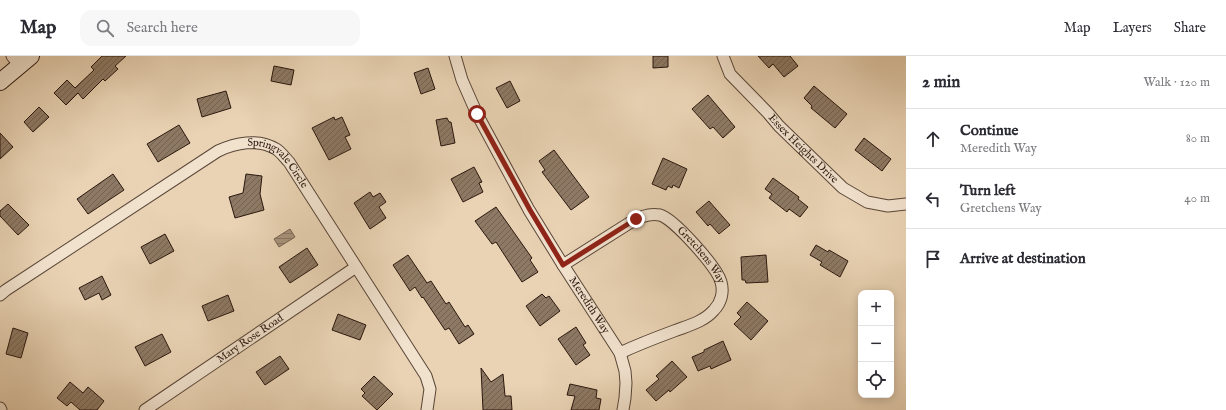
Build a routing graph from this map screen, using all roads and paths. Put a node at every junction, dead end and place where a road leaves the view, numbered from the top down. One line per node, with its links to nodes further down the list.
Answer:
1 (455, 56): 6 (street, Meredith Way)
2 (723, 56): 5 (street, Essex Heights Drive)
3 (21, 59): 4 (street)
4 (0, 82)
5 (906, 204)
6 (563, 265): 9 (street, Meredith Way); 9 (street, Gretchens Way)
7 (356, 267): 8 (street, Springvale Circle); 10 (street, Mary Rose Road); 11 (street, Springvale Circle)
8 (2, 289)
9 (620, 353): 12 (street, Meredith Way)
10 (145, 410)
11 (427, 410)
12 (623, 410)

